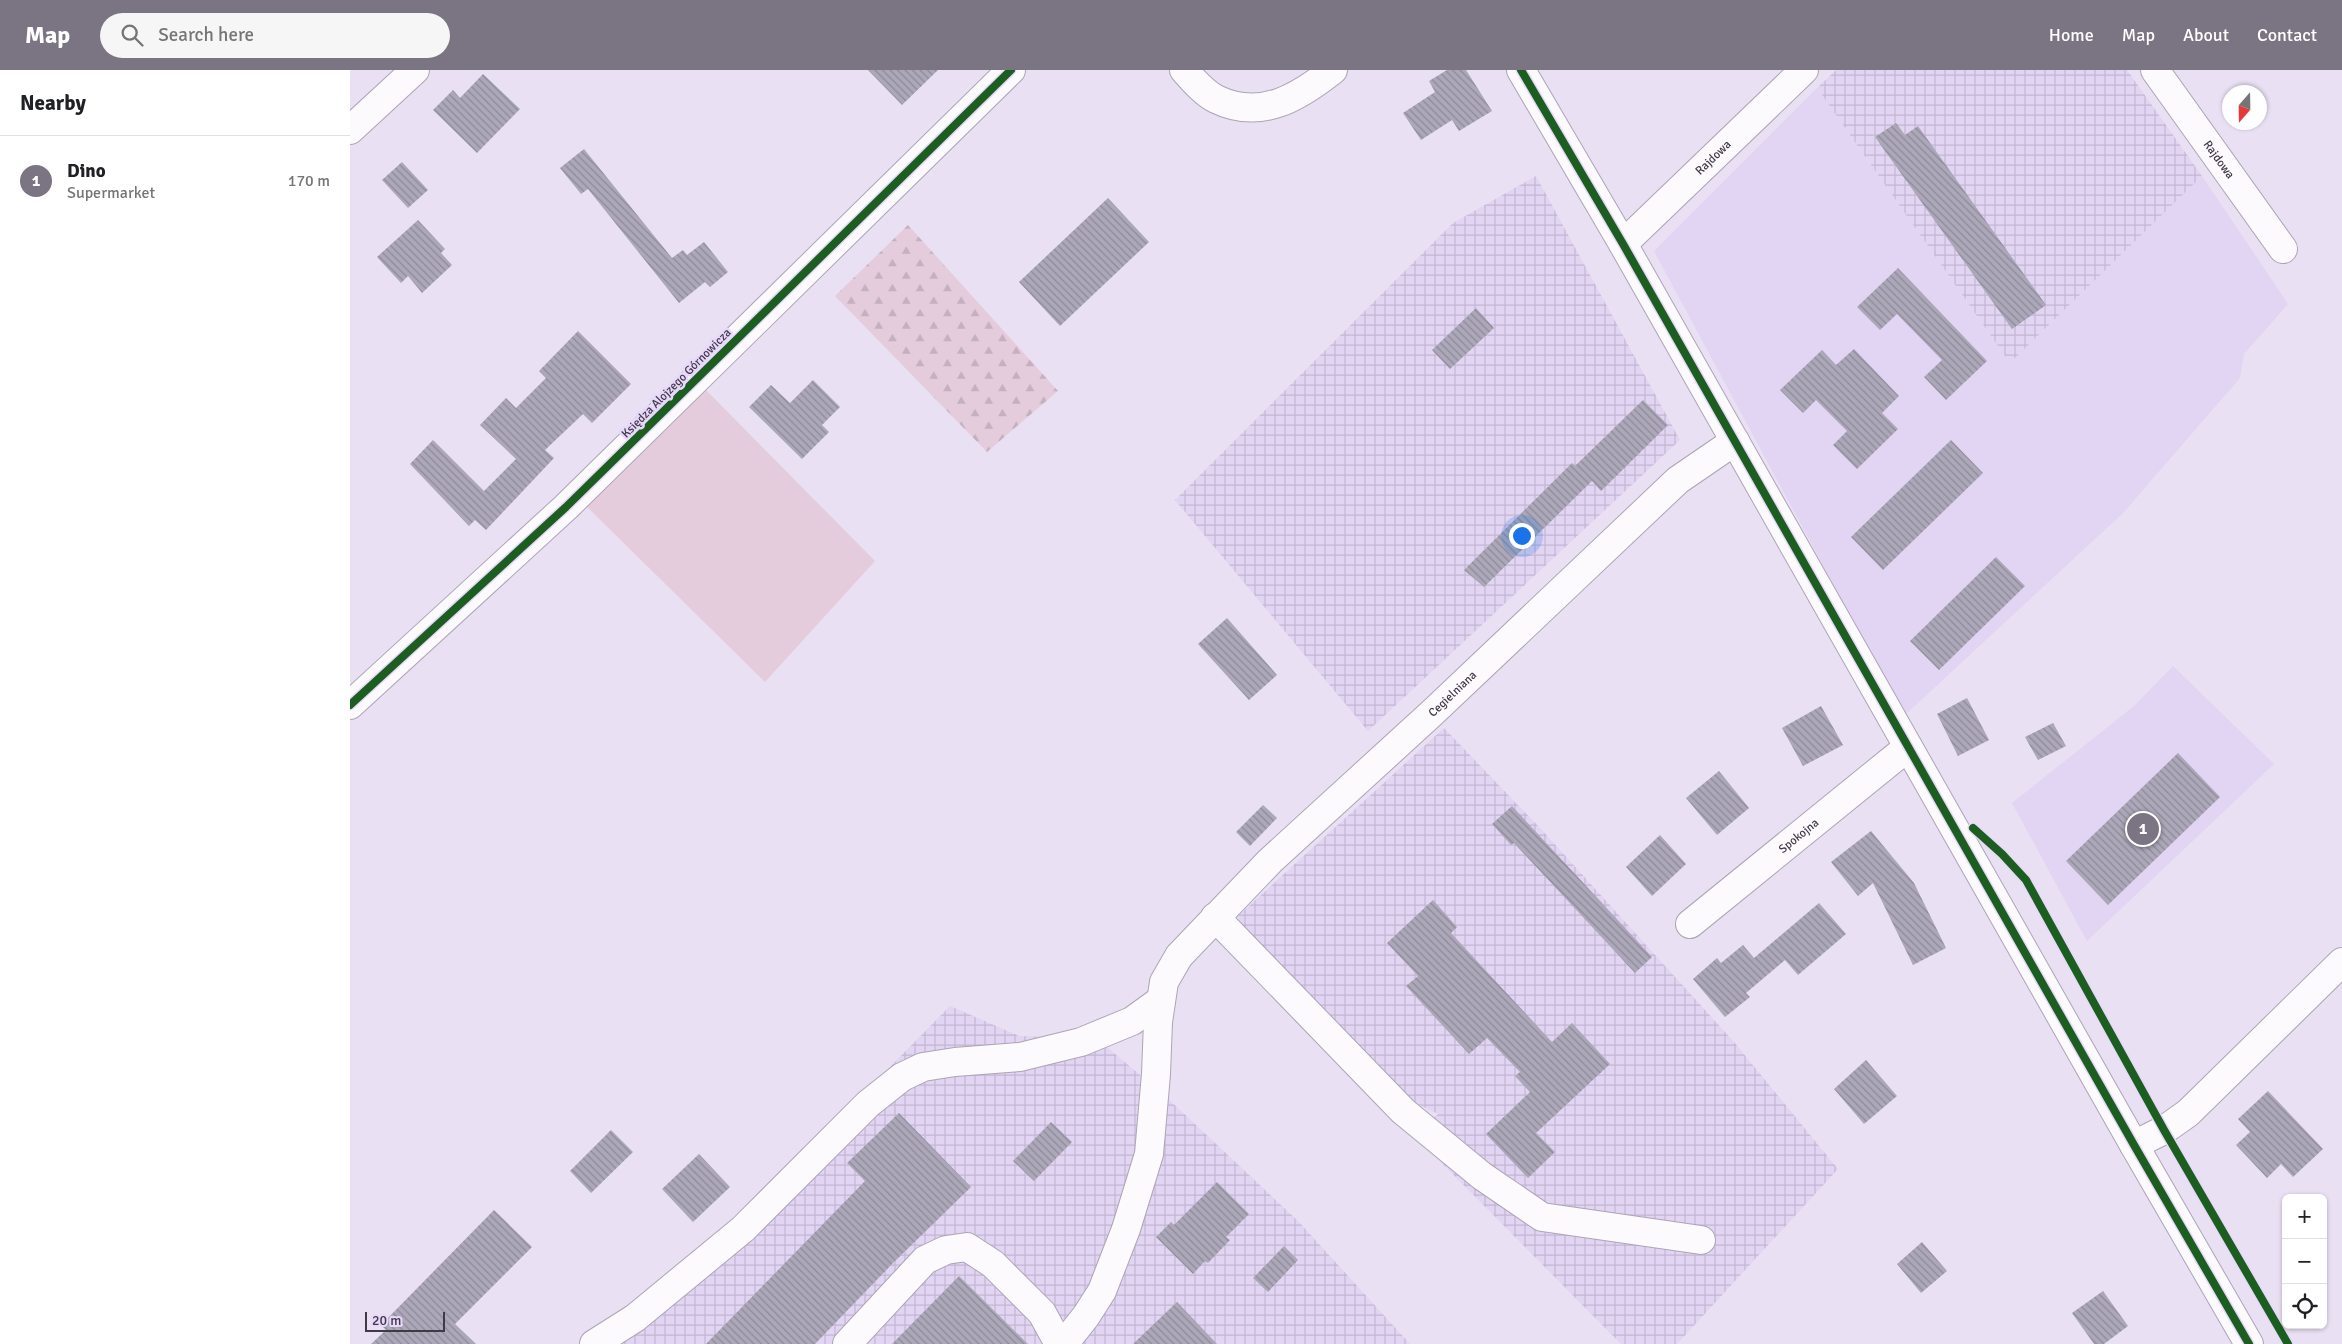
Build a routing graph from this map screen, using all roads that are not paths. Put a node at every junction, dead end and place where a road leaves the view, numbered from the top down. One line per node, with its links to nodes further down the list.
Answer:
1 (414, 70): 8 (street)
2 (1011, 70): 12 (street, Księdza Alojzego Górnowicza)
3 (1184, 70): 4 (street)
4 (1333, 70)
5 (1521, 70): 9 (street)
6 (1804, 70): 9 (street, Rajdowa)
7 (2154, 70): 10 (street, Rajdowa)
8 (350, 130)
9 (1624, 244): 11 (street)
10 (2283, 249)
11 (1735, 440): 13 (street); 14 (street, Cegielniana)
12 (350, 705)
13 (1908, 747): 15 (street, Spokojna); 18 (street)
14 (1215, 917): 17 (street, Cegielniana); 19 (street)
15 (1690, 924)
16 (2342, 962): 18 (street)
17 (1161, 1000): 20 (street); 23 (street, Cegielniana)
18 (2134, 1145): 24 (street)
19 (1701, 1240)
20 (594, 1344)
21 (846, 1344): 22 (street)
22 (1059, 1344)
23 (1064, 1344)
24 (2249, 1344)

